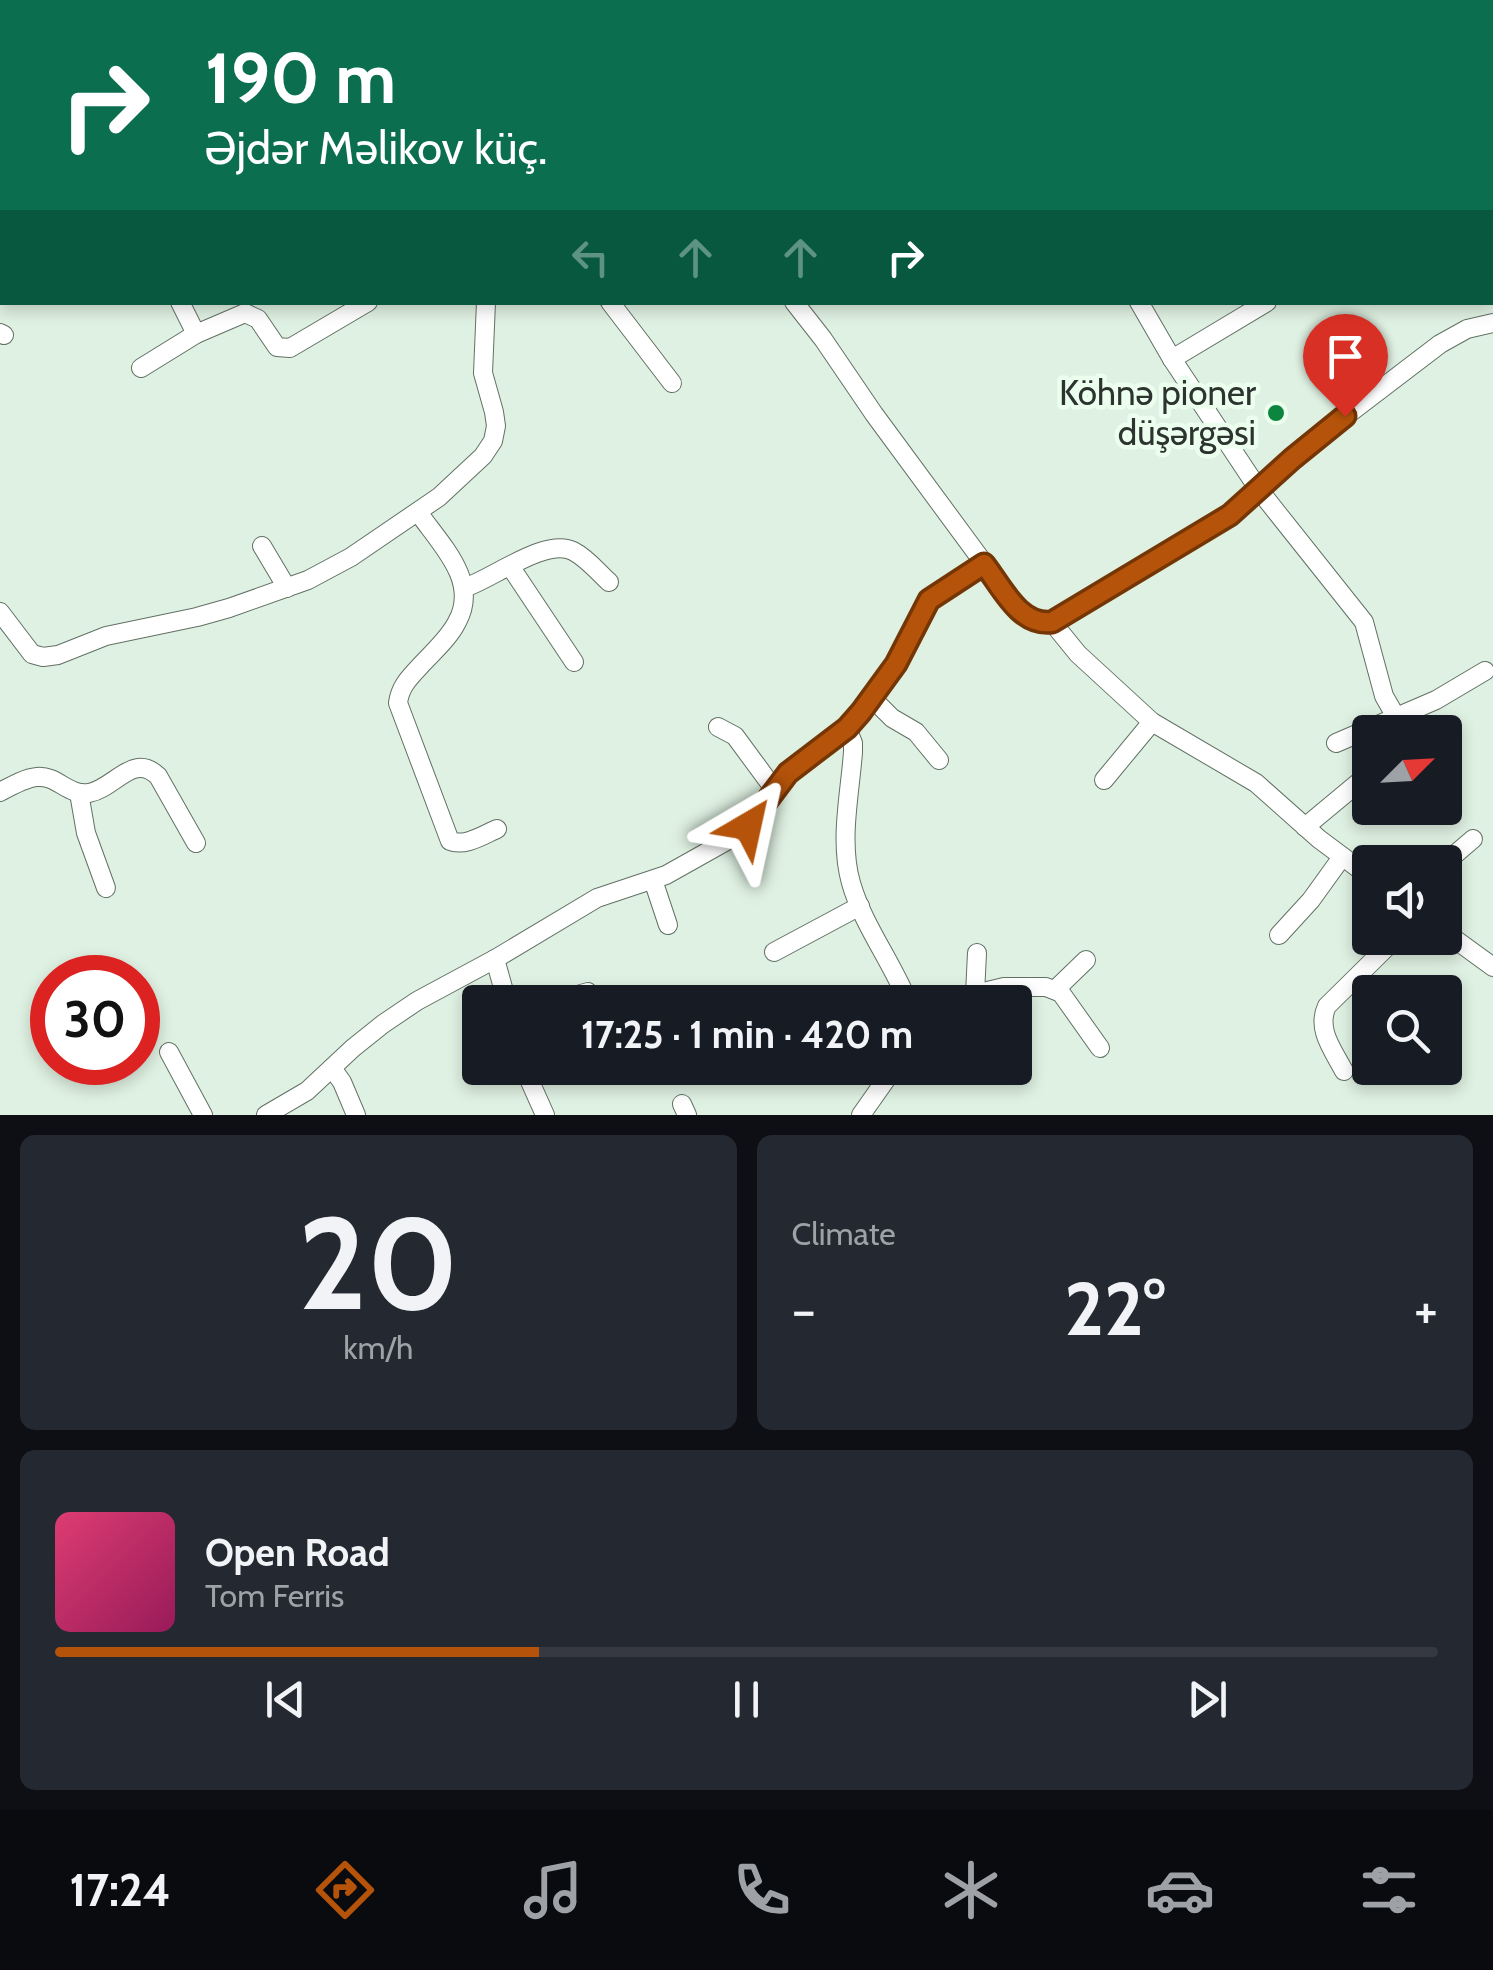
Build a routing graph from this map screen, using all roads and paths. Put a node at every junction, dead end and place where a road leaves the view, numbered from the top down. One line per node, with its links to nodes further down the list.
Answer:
1 (182, 305): 9 (street)
2 (363, 305): 9 (street)
3 (486, 305): 14 (street)
4 (612, 305): 12 (street)
5 (796, 305): 16 (street)
6 (1140, 305): 10 (street)
7 (1262, 305): 10 (street)
8 (1492, 317): 13 (street)
9 (196, 334): 11 (street)
10 (1172, 358): 13 (street)
11 (141, 368)
12 (672, 383)
13 (1259, 490): 22 (street); 26 (street)
14 (418, 512): 19 (street); 20 (street)
15 (262, 546): 19 (street)
16 (984, 564): 22 (street); 25 (street)
17 (510, 566): 18 (street); 20 (street); 23 (street)
18 (609, 582)
19 (287, 588): 21 (street)
20 (464, 588): 40 (street)
21 (0, 612)
22 (1052, 622): 28 (street)
23 (574, 662)
24 (1485, 671): 27 (street)
25 (872, 698): 30 (street); 33 (street)
26 (1395, 715)
27 (1401, 715)
28 (1152, 722): 34 (street); 39 (street)
29 (718, 728): 36 (street)
30 (847, 728): 36 (street); 48 (street)
31 (1352, 736): 32 (street)
32 (1336, 743)
33 (939, 760)
34 (1104, 780)
35 (1352, 788): 39 (street)
36 (774, 790): 46 (street)
37 (0, 792): 38 (street)
38 (79, 793): 42 (street); 47 (street)
39 (1305, 826): 44 (street)
40 (498, 829)
41 (1473, 839): 43 (street)
42 (196, 843)
43 (1462, 848)
44 (1342, 857): 45 (street); 50 (street)
45 (1352, 864)
46 (653, 880): 49 (street); 55 (street)
47 (106, 888)
48 (860, 906): 52 (street); 59 (street)
49 (668, 925)
50 (1279, 935)
51 (1462, 945): 57 (street)
52 (774, 952)
53 (977, 954): 60 (street)
54 (1379, 955): 66 (street)
55 (496, 959): 58 (street); 65 (street)
56 (1086, 960): 62 (street)
57 (1493, 968)
58 (503, 985)
59 (902, 985)
60 (975, 985)
61 (1032, 986): 62 (street)
62 (1054, 990): 63 (street)
63 (1100, 1048)
64 (169, 1052): 69 (street)
65 (332, 1068): 70 (street); 71 (street)
66 (1344, 1071)
67 (532, 1085): 72 (street)
68 (882, 1085): 73 (street)
69 (203, 1115)
70 (266, 1115)
71 (356, 1115)
72 (545, 1115)
73 (861, 1115)

